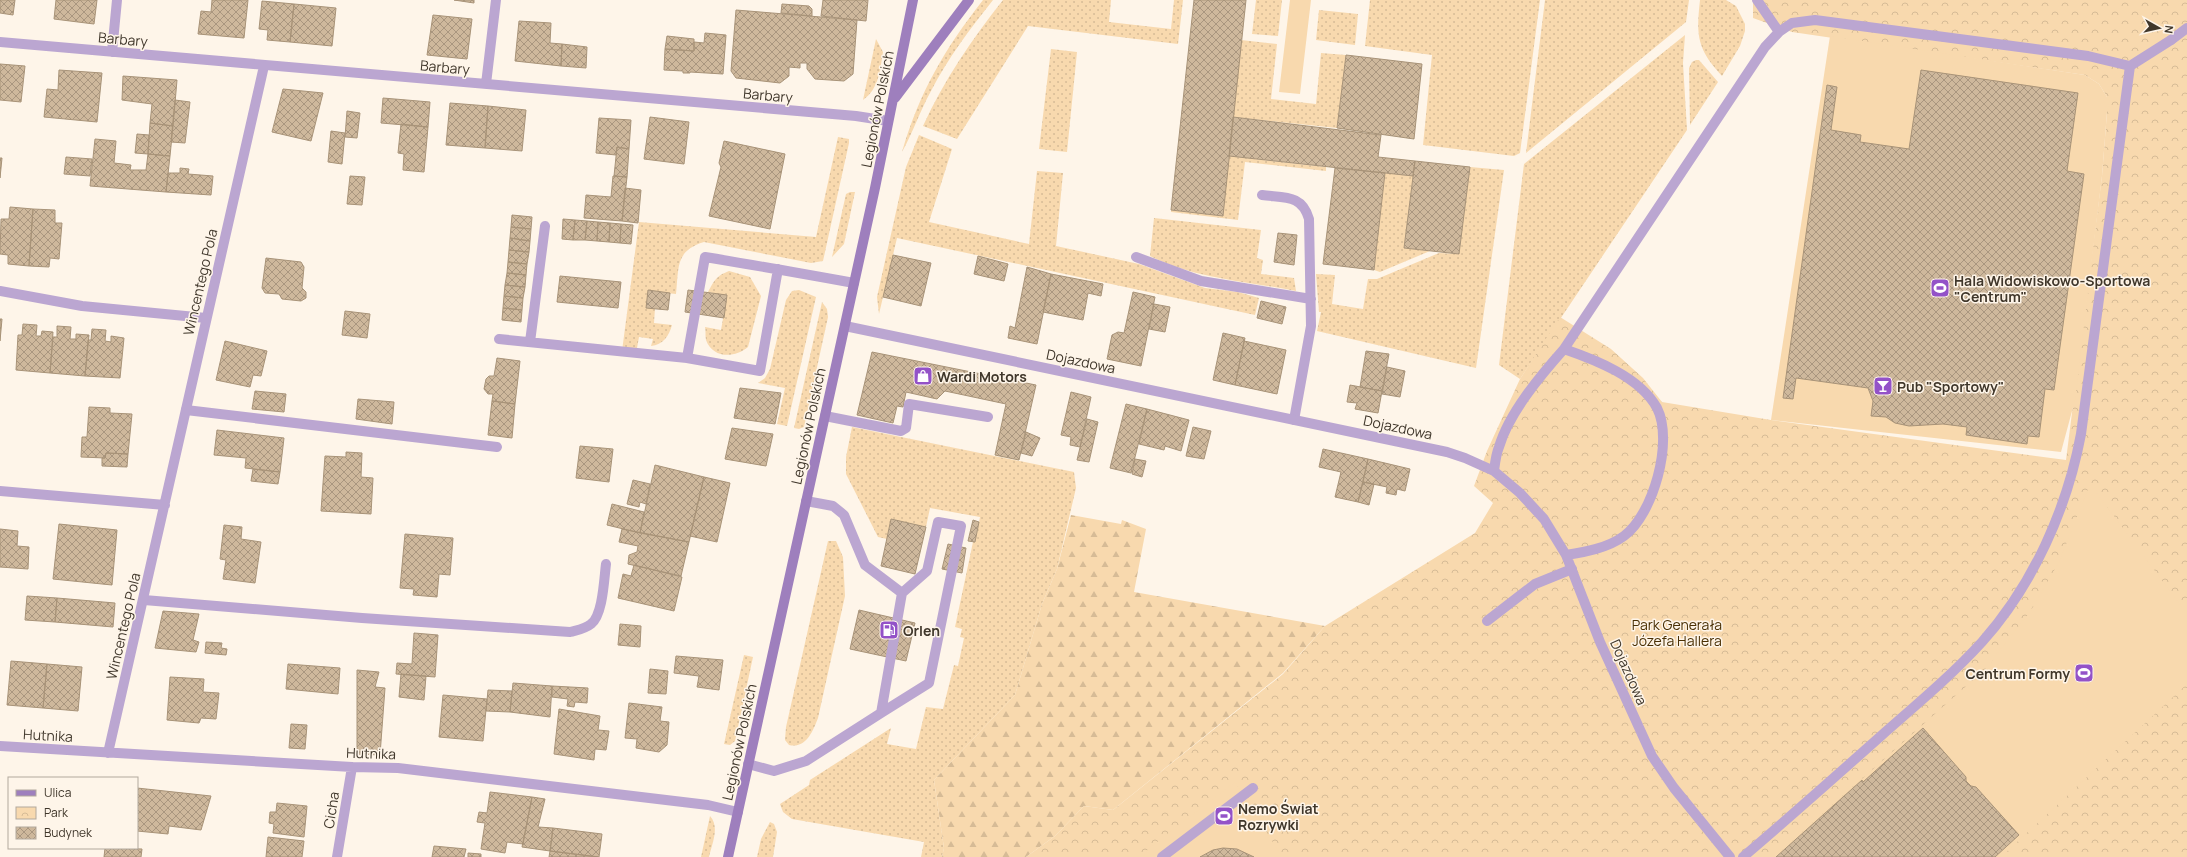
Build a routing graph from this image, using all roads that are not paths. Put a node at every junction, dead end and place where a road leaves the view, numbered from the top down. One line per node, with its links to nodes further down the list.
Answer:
1 (117, 0): 9 (street)
2 (496, 0): 12 (street)
3 (913, 0): 13 (street, Legionów Polskich)
4 (969, 0): 13 (street)
5 (1757, 0): 7 (street)
6 (2187, 28): 11 (street)
7 (1778, 32): 11 (street); 26 (street)
8 (0, 42): 9 (street, Barbary)
9 (112, 52): 10 (street, Barbary)
10 (264, 66): 12 (street, Barbary); 22 (street, Wincentego Pola)
11 (2130, 66): 54 (street)
12 (486, 84): 14 (street, Barbary)
13 (892, 101): 14 (street, Legionów Polskich)
14 (888, 121): 19 (street, Legionów Polskich)
15 (1262, 195): 21 (street)
16 (545, 226): 25 (street)
17 (1136, 257): 21 (street)
18 (778, 269): 19 (street); 27 (street); 27 (street)
19 (854, 284): 23 (street, Legionów Polskich)
20 (0, 291): 22 (street)
21 (1311, 299): 31 (street)
22 (206, 318): 28 (street, Wincentego Pola)
23 (845, 326): 29 (street, Legionów Polskich); 31 (street, Dojazdowa)
24 (499, 339): 25 (street)
25 (530, 342): 27 (street)
26 (1564, 350): 33 (street); 37 (street)
27 (687, 358)
28 (186, 410): 32 (street); 36 (street, Wincentego Pola)
29 (825, 416): 30 (street); 35 (street, Legionów Polskich)
30 (988, 417)
31 (1294, 420): 33 (street, Dojazdowa)
32 (497, 447)
33 (1494, 471): 37 (street, Dojazdowa)
34 (0, 491): 36 (street)
35 (806, 500): 40 (street); 46 (street, Legionów Polskich)
36 (165, 505): 41 (street, Wincentego Pola)
37 (1566, 555): 39 (street, Dojazdowa)
38 (606, 564): 41 (street)
39 (1572, 569): 42 (street); 53 (street, Dojazdowa)
40 (902, 593): 43 (street); 43 (street)
41 (144, 600): 45 (street, Wincentego Pola)
42 (1487, 621)
43 (881, 713): 46 (street)
44 (0, 746): 45 (street, Hutnika)
45 (108, 752): 47 (street, Hutnika)
46 (748, 764): 49 (street, Legionów Polskich)
47 (352, 767): 49 (street, Hutnika); 50 (street, Cicha)
48 (1253, 788): 52 (street)
49 (738, 812): 51 (street, Legionów Polskich)
50 (337, 857)
51 (728, 857)
52 (1162, 857)
53 (1730, 857)
54 (1744, 857)

